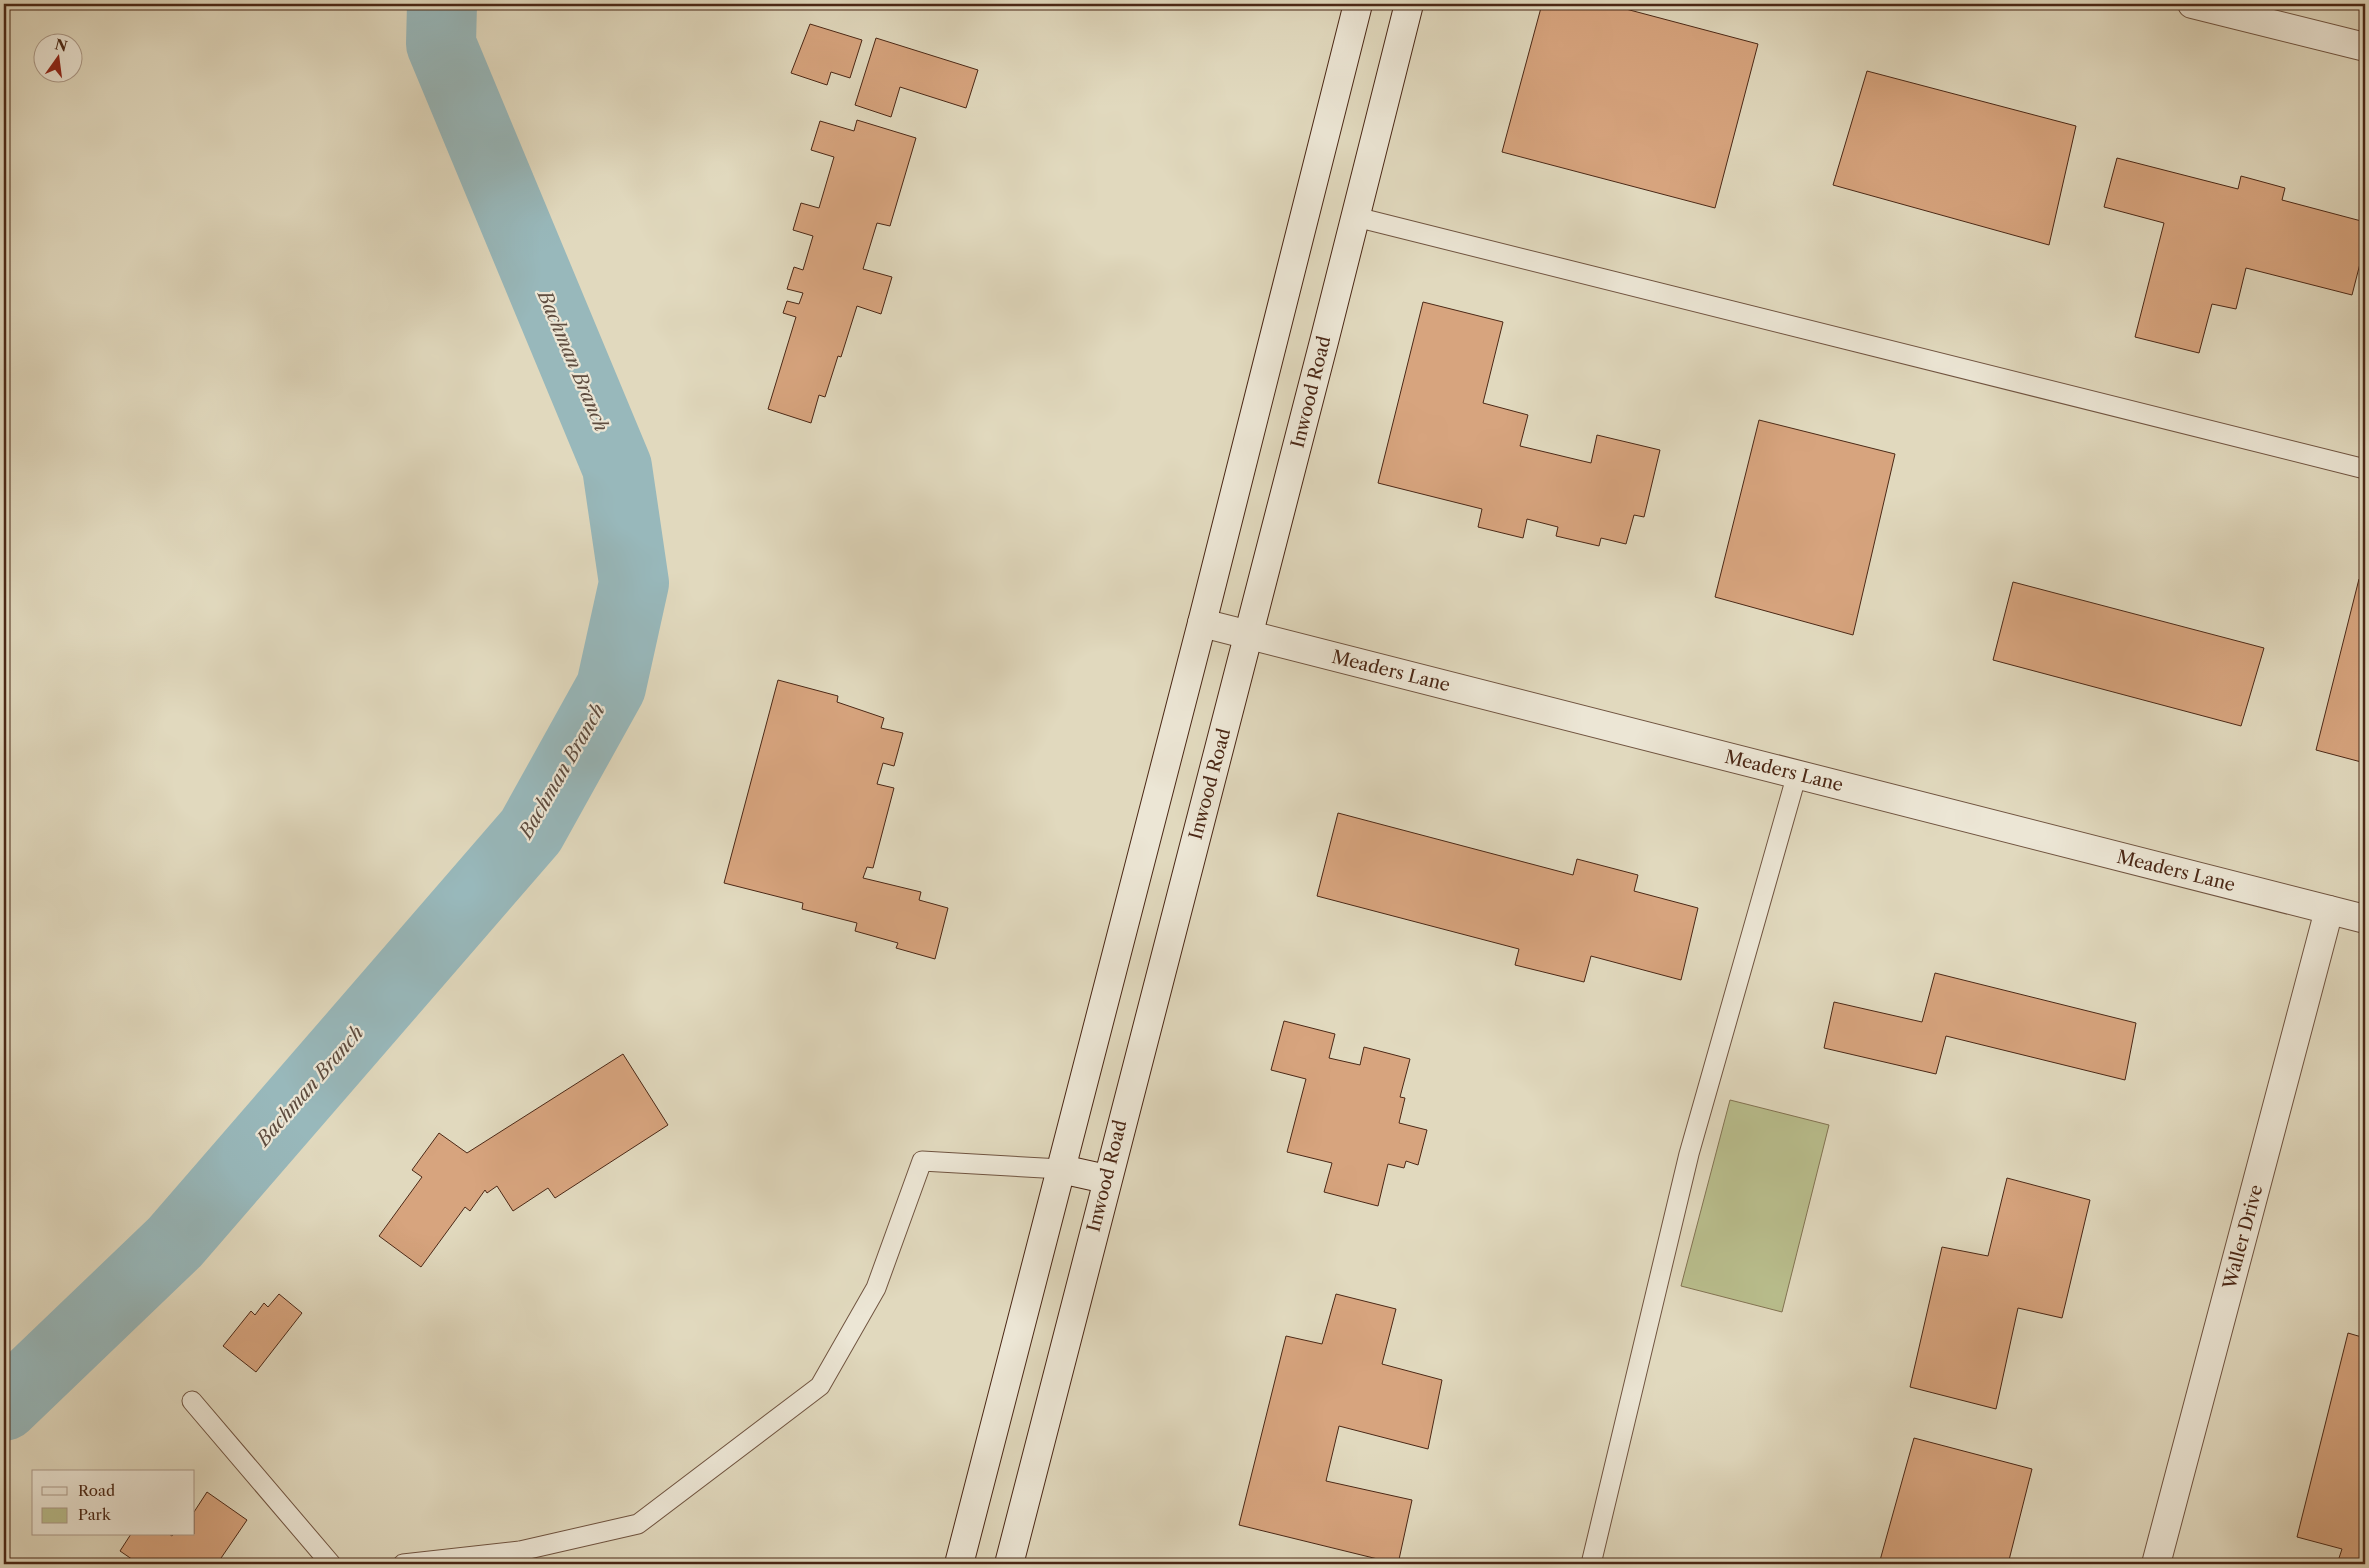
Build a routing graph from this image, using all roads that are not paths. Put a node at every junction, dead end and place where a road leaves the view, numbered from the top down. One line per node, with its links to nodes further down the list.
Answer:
1 (1358, 4): 7 (main road)
2 (1409, 4): 5 (main road, Inwood Road)
3 (2192, 4): 4 (main road)
4 (2365, 47)
5 (1356, 217): 6 (lane); 8 (main road, Inwood Road)
6 (2365, 469)
7 (1202, 623): 8 (main road, Meaders Lane); 12 (main road)
8 (1249, 635): 9 (main road, Meaders Lane); 13 (main road, Inwood Road)
9 (1797, 774): 10 (main road, Meaders Lane); 19 (lane)
10 (2328, 910): 11 (main road, Meaders Lane); 20 (main road, Waller Drive)
11 (2365, 919)
12 (1061, 1169): 13 (main road); 16 (lane); 17 (main road)
13 (1106, 1179): 18 (main road, Inwood Road)
14 (192, 1401): 15 (lane)
15 (332, 1564)
16 (404, 1564)
17 (959, 1564)
18 (1009, 1564)
19 (1591, 1564)
20 (2156, 1564)

